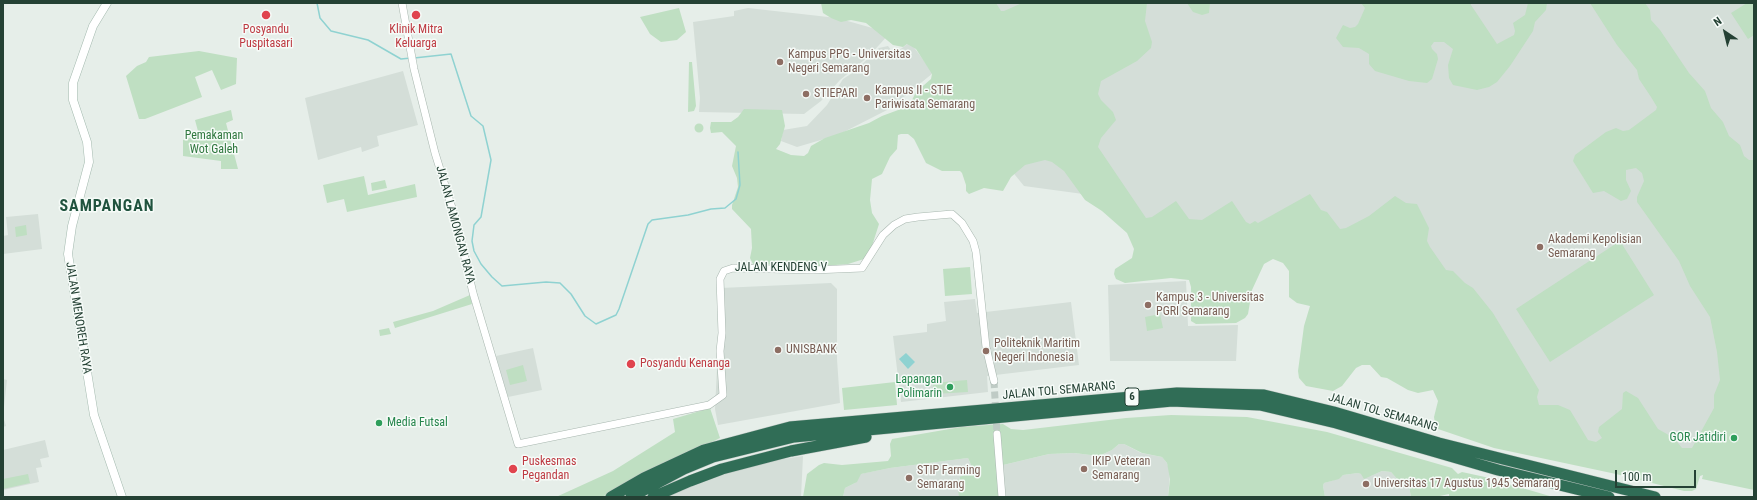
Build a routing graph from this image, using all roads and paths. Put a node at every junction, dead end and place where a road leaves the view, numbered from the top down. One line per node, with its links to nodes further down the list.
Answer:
1 (107, 3): 7 (main road, JALAN MENOREH RAYA)
2 (402, 3): 6 (street, JALAN LAMONGAN RAYA)
3 (994, 381): 6 (street, JALAN KENDENG V)
4 (933, 425): 9 (highway, JALAN TOL SEMARANG / 6); 10 (highway); 12 (highway, JALAN TOL SEMARANG / 6)
5 (997, 434): 11 (street)
6 (518, 444)
7 (122, 497)
8 (611, 497): 13 (highway, JALAN TOL SEMARANG / 6)
9 (631, 497)
10 (653, 497)
11 (1002, 497)
12 (1609, 497)
13 (1655, 497)

